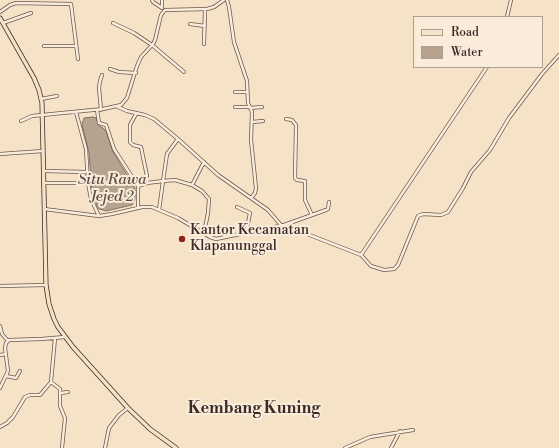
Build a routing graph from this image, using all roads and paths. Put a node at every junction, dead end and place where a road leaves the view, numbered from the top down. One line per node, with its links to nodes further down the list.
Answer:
1 (152, 0): 6 (street)
2 (162, 0): 6 (street)
3 (224, 0): 7 (street)
4 (227, 0): 28 (street)
5 (511, 0): 10 (street)
6 (164, 9): 7 (street); 17 (street)
7 (205, 10): 15 (street)
8 (0, 12): 19 (street)
9 (31, 13): 12 (street)
10 (507, 16)
11 (0, 18): 12 (main road)
12 (3, 23): 30 (main road)
13 (113, 23): 17 (street)
14 (190, 24): 15 (street)
15 (204, 26): 16 (street)
16 (204, 44)
17 (152, 45): 24 (street); 25 (street)
18 (44, 46): 19 (street)
19 (76, 46): 21 (street)
20 (559, 55): 67 (street)
21 (78, 59)
22 (486, 68): 67 (street)
23 (110, 69): 25 (street)
24 (184, 72)
25 (136, 73): 31 (street)
26 (102, 75): 36 (street)
27 (235, 92): 28 (street)
28 (247, 92): 34 (street)
29 (57, 96): 30 (street)
30 (41, 99): 39 (main road)
31 (118, 107): 36 (street); 38 (street)
32 (262, 107): 34 (street)
33 (235, 108): 34 (street)
34 (250, 108): 43 (street)
35 (96, 110): 36 (street); 37 (street); 55 (street)
36 (101, 110)
37 (76, 112): 39 (street); 49 (street)
38 (136, 114): 44 (street); 50 (street)
39 (43, 116): 41 (street); 45 (main road)
40 (286, 119): 62 (street)
41 (21, 121)
42 (263, 121): 43 (street)
43 (252, 122): 56 (street)
44 (178, 139): 47 (street); 51 (street)
45 (43, 151): 46 (street); 48 (main road)
46 (0, 154)
47 (204, 162): 54 (street); 56 (street)
48 (44, 171): 49 (street); 52 (main road)
49 (87, 172): 53 (street)
50 (147, 176)
51 (163, 181): 54 (street); 55 (street); 61 (street)
52 (44, 183): 53 (street); 60 (main road)
53 (88, 183): 63 (street)
54 (192, 185): 65 (street)
55 (138, 186): 59 (street)
56 (251, 198): 64 (street)
57 (329, 202): 62 (street)
58 (237, 207): 66 (street)
59 (138, 208): 61 (street); 63 (street)
60 (44, 209): 63 (street); 68 (main road)
61 (159, 210): 65 (street)
62 (312, 215): 64 (street)
63 (99, 216)
64 (283, 225): 66 (street); 67 (street)
65 (203, 233): 66 (street)
66 (246, 234)
67 (360, 255)
68 (46, 285): 69 (street); 71 (main road)
69 (0, 286)
70 (0, 326): 73 (street)
71 (65, 337): 72 (street); 82 (main road)
72 (55, 338): 73 (street); 78 (street)
73 (8, 342): 74 (street)
74 (6, 354): 75 (street); 77 (street)
75 (0, 355)
76 (20, 371): 77 (street)
77 (6, 376): 79 (street)
78 (51, 382): 81 (street); 83 (street)
79 (0, 388)
80 (68, 392): 81 (street)
81 (61, 393): 86 (street)
82 (128, 408): 87 (street); 88 (main road)
83 (0, 427)
84 (413, 430): 85 (street)
85 (400, 431): 89 (street); 90 (street)
86 (62, 448)
87 (105, 448)
88 (176, 448)
89 (345, 448)
90 (391, 448)

